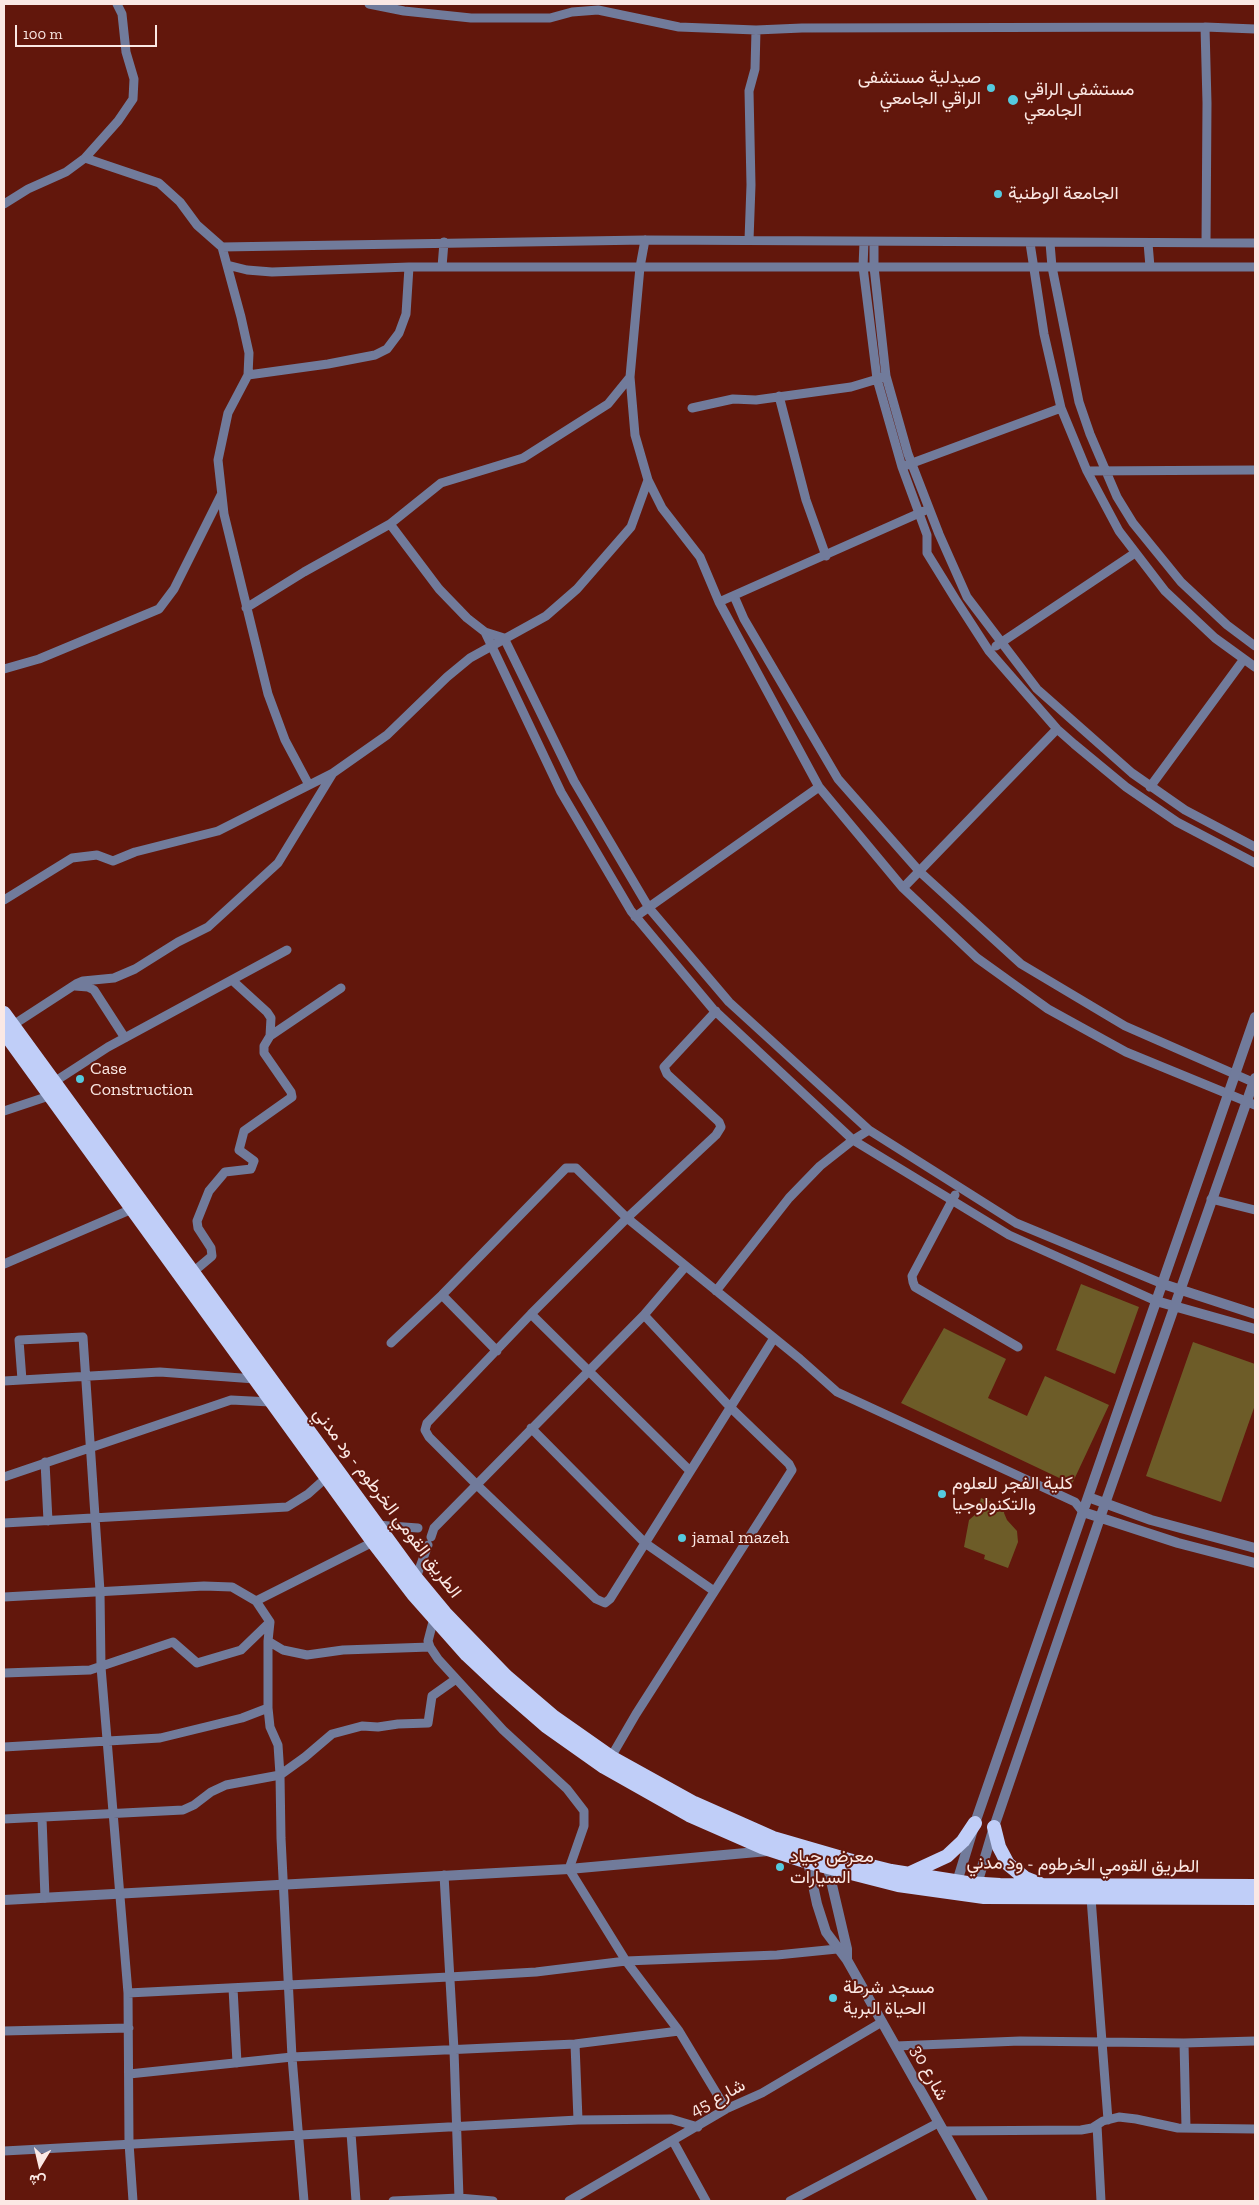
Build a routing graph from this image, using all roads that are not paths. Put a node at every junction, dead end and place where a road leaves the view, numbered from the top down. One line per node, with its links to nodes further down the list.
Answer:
1 (117, 4): 6 (street)
2 (369, 4): 5 (street)
3 (1205, 27): 4 (street); 5 (street); 16 (street)
4 (1255, 29)
5 (756, 30): 9 (street)
6 (85, 158): 7 (street); 18 (street)
7 (4, 204)
8 (645, 240): 9 (street); 10 (street); 22 (street)
9 (748, 240): 11 (street)
10 (444, 242): 18 (street); 21 (street)
11 (864, 242): 12 (street); 23 (street)
12 (874, 242): 13 (street); 24 (street)
13 (1030, 243): 14 (street); 25 (street)
14 (1050, 243): 15 (street); 26 (street)
15 (1148, 243): 16 (street); 27 (street)
16 (1206, 243): 17 (street)
17 (1255, 243)
18 (222, 247): 19 (street)
19 (227, 266): 20 (street); 29 (street)
20 (409, 267): 21 (street); 29 (street)
21 (442, 267): 22 (street)
22 (640, 267): 23 (street); 30 (street)
23 (863, 267): 24 (street); 31 (street)
24 (874, 267): 25 (street); 31 (street)
25 (1033, 267): 26 (street); 34 (street)
26 (1052, 267): 27 (street); 36 (street)
27 (1150, 267): 28 (street)
28 (1255, 267)
29 (248, 375): 40 (street)
30 (630, 377): 39 (street); 43 (street)
31 (882, 378): 32 (street); 35 (street)
32 (778, 396): 33 (street); 45 (street)
33 (692, 408)
34 (1060, 408): 35 (street); 38 (street)
35 (907, 465): 41 (street); 42 (street)
36 (1105, 470): 37 (street); 38 (street); 53 (street)
37 (1255, 470)
38 (1087, 471): 44 (street)
39 (648, 480): 47 (street); 50 (street)
40 (222, 495): 48 (street); 57 (street)
41 (929, 509): 42 (street); 51 (street)
42 (919, 513): 45 (street); 54 (street)
43 (390, 524): 48 (street); 49 (street)
44 (1135, 553): 51 (street); 55 (street)
45 (826, 556): 46 (street)
46 (734, 596): 47 (street); 67 (street)
47 (719, 602): 62 (street)
48 (246, 608): 60 (street)
49 (485, 632): 50 (street); 52 (street)
50 (504, 638): 52 (street); 61 (street)
51 (1001, 643): 54 (street); 63 (street)
52 (491, 646): 59 (street); 64 (street)
53 (1255, 646)
54 (988, 650): 58 (street)
55 (1244, 659): 56 (street); 63 (street)
56 (1255, 667)
57 (4, 669)
58 (1057, 729): 66 (street); 67 (street)
59 (333, 773): 60 (street); 74 (street)
60 (309, 785): 69 (street)
61 (577, 787): 64 (street); 70 (street)
62 (820, 787): 68 (street); 70 (street)
63 (1150, 787): 65 (street)
64 (561, 792): 71 (street)
65 (1255, 848)
66 (1255, 863)
67 (920, 872): 68 (street); 82 (street)
68 (903, 888): 85 (street)
69 (4, 900)
70 (649, 908): 71 (street); 89 (street)
71 (635, 917): 76 (street)
72 (287, 950): 73 (street)
73 (233, 981): 80 (street); 81 (street)
74 (72, 986): 79 (street); 81 (street)
75 (341, 988): 80 (street)
76 (716, 1010): 90 (street); 96 (street)
77 (4, 1013): 79 (highway, الطريق القومي الخرطوم - ود مدني)
78 (1255, 1017): 82 (street)
79 (8, 1028): 84 (highway, الطريق القومي الخرطوم - ود مدني); 86 (highway, الطريق القومي الخرطوم - ود مدني)
80 (270, 1036): 99 (street)
81 (125, 1038): 84 (street)
82 (1235, 1075): 83 (street); 85 (street)
83 (1255, 1081): 87 (street)
84 (54, 1082): 99 (highway, الطريق القومي الخرطوم - ود مدني)
85 (1227, 1095): 87 (street); 100 (street)
86 (49, 1096): 88 (street); 94 (highway, الطريق القومي الخرطوم - ود مدني)
87 (1251, 1104): 92 (street)
88 (4, 1111)
89 (869, 1130): 90 (street); 91 (street)
90 (853, 1140): 93 (street); 101 (street)
91 (960, 1188): 93 (street); 100 (street)
92 (1211, 1199): 95 (street); 102 (street)
93 (952, 1200): 104 (street); 112 (street)
94 (132, 1209): 97 (street); 116 (highway, الطريق القومي الخرطوم - ود مدني)
95 (1255, 1210)
96 (627, 1218): 98 (street); 103 (street); 106 (street)
97 (4, 1264)
98 (685, 1267): 101 (street); 108 (street)
99 (193, 1272): 139 (highway, الطريق القومي الخرطوم - ود مدني)
100 (1163, 1284): 102 (street); 104 (street)
101 (716, 1291): 110 (street)
102 (1180, 1291): 105 (street); 107 (street)
103 (442, 1295): 111 (street); 113 (street)
104 (1156, 1301): 105 (street); 122 (street)
105 (1174, 1307): 109 (street); 123 (street)
106 (531, 1314): 113 (street); 114 (street)
107 (1255, 1314)
108 (644, 1315): 114 (street); 120 (street)
109 (1255, 1329)
110 (774, 1338): 120 (street); 131 (street)
111 (391, 1343)
112 (1018, 1347)
113 (497, 1351): 129 (street)
114 (590, 1370): 121 (street); 126 (street)
115 (84, 1376): 116 (street); 117 (street); 117 (street); 124 (street)
116 (255, 1379): 119 (highway, الطريق القومي الخرطوم - ود مدني)
117 (22, 1380): 118 (street)
118 (4, 1381)
119 (271, 1402): 124 (street); 128 (highway, الطريق القومي الخرطوم - ود مدني)
120 (730, 1407): 126 (street); 147 (street)
121 (531, 1428): 129 (street); 143 (street)
122 (1111, 1430): 123 (street); 130 (street)
123 (1129, 1436): 132 (street)
124 (89, 1448): 125 (street); 134 (street)
125 (45, 1462): 127 (street); 137 (street)
126 (690, 1471): 143 (street)
127 (4, 1477)
128 (327, 1477): 134 (street); 142 (highway, الطريق القومي الخرطوم - ود مدني)
129 (477, 1484): 140 (street); 143 (street)
130 (1088, 1497): 131 (street); 132 (street); 133 (street)
131 (1075, 1502): 133 (street)
132 (1106, 1504): 135 (street); 136 (street)
133 (1083, 1512): 135 (street); 166 (street)
134 (96, 1518): 137 (street); 148 (street)
135 (1100, 1518): 141 (street); 167 (street)
136 (1151, 1520): 141 (street); 144 (street)
137 (48, 1521): 138 (street)
138 (4, 1523)
139 (376, 1525): 140 (street); 146 (highway, الطريق القومي الخرطوم - ود مدني)
140 (426, 1528): 146 (street)
141 (1146, 1533): 145 (street)
142 (373, 1542): 150 (street); 151 (highway, الطريق القومي الخرطوم - ود مدني)
143 (645, 1543): 147 (street)
144 (1255, 1548)
145 (1255, 1564)
146 (416, 1578): 161 (highway, الطريق القومي الخرطوم - ود مدني)
147 (714, 1591): 161 (street)
148 (100, 1592): 149 (street); 150 (street); 155 (street)
149 (4, 1597)
150 (256, 1601): 152 (street)
151 (434, 1618): 154 (street); 168 (highway, الطريق القومي الخرطوم - ود مدني)
152 (270, 1622): 153 (street); 155 (street)
153 (268, 1641): 154 (street); 158 (street)
154 (430, 1647): 157 (street)
155 (101, 1667): 156 (street); 159 (street)
156 (4, 1674)
157 (456, 1679): 162 (street); 171 (street)
158 (268, 1708): 159 (street); 162 (street)
159 (107, 1742): 160 (street); 163 (street)
160 (4, 1747)
161 (612, 1757): 172 (highway, الطريق القومي الخرطوم - ود مدني)
162 (280, 1775): 163 (street); 175 (street)
163 (112, 1815): 164 (street); 179 (street)
164 (42, 1818): 165 (street); 180 (street)
165 (4, 1820)
166 (975, 1823): 172 (highway); 174 (street)
167 (994, 1827): 176 (street); 177 (highway)
168 (771, 1850): 169 (highway, الطريق القومي الخرطوم - ود مدني); 171 (street)
169 (808, 1862): 170 (highway, الطريق القومي الخرطوم - ود مدني); 184 (street, شارع 30)
170 (828, 1868): 181 (highway, الطريق القومي الخرطوم - ود مدني); 185 (street, شارع 30)
171 (569, 1869): 173 (street); 186 (street)
172 (908, 1874): 174 (highway, الطريق القومي الخرطوم - ود مدني)
173 (444, 1875): 175 (street); 187 (street)
174 (957, 1882): 176 (highway, الطريق القومي الخرطوم - ود مدني)
175 (284, 1884): 179 (street); 188 (street)
176 (977, 1884): 177 (highway, الطريق القومي الخرطوم - ود مدني)
177 (1048, 1886): 178 (highway, الطريق القومي الخرطوم - ود مدني)
178 (1255, 1886)
179 (120, 1894): 180 (street); 190 (street)
180 (45, 1898): 183 (street)
181 (1091, 1898): 182 (highway, الطريق القومي الخرطوم - ود مدني); 196 (street)
182 (1255, 1899)
183 (4, 1900)
184 (837, 1949): 185 (street, شارع 30); 186 (street)
185 (847, 1960): 191 (street, شارع 30)
186 (626, 1961): 187 (street); 194 (street)
187 (449, 1977): 188 (street); 200 (street)
188 (288, 1986): 189 (street); 201 (street)
189 (233, 1988): 190 (street); 202 (street)
190 (128, 1993): 192 (street)
191 (882, 2022): 199 (street, شارع 30); 204 (street, شارع 45)
192 (129, 2028): 193 (street); 203 (street)
193 (4, 2031)
194 (679, 2031): 198 (street); 204 (street)
195 (1255, 2041): 197 (street)
196 (1103, 2042): 197 (street); 199 (street); 206 (street)
197 (1184, 2043): 211 (street)
198 (576, 2044): 200 (street); 205 (street)
199 (896, 2046): 210 (street, شارع 30)
200 (454, 2050): 201 (street); 207 (street)
201 (292, 2058): 202 (street); 214 (street)
202 (237, 2063): 203 (street)
203 (129, 2074): 216 (street)
204 (726, 2109): 209 (street, شارع 45)
205 (578, 2120): 207 (street); 209 (street)
206 (1108, 2120): 208 (street); 211 (street)
207 (457, 2125): 213 (street); 218 (street)
208 (1097, 2125): 210 (street); 228 (street)
209 (698, 2127): 215 (street, شارع 45)
210 (940, 2127): 219 (street, شارع 30); 227 (street)
211 (1186, 2128): 212 (street)
212 (1255, 2129)
213 (352, 2132): 214 (street); 222 (street)
214 (298, 2135): 216 (street); 221 (street)
215 (673, 2141): 225 (street, شارع 45); 226 (street)
216 (129, 2144): 217 (street); 220 (street)
217 (4, 2151)
218 (459, 2198): 223 (street); 224 (street)
219 (980, 2200)
220 (132, 2201)
221 (304, 2201)
222 (356, 2201)
223 (393, 2201)
224 (493, 2201)
225 (569, 2201)
226 (706, 2201)
227 (790, 2201)
228 (1101, 2201)

